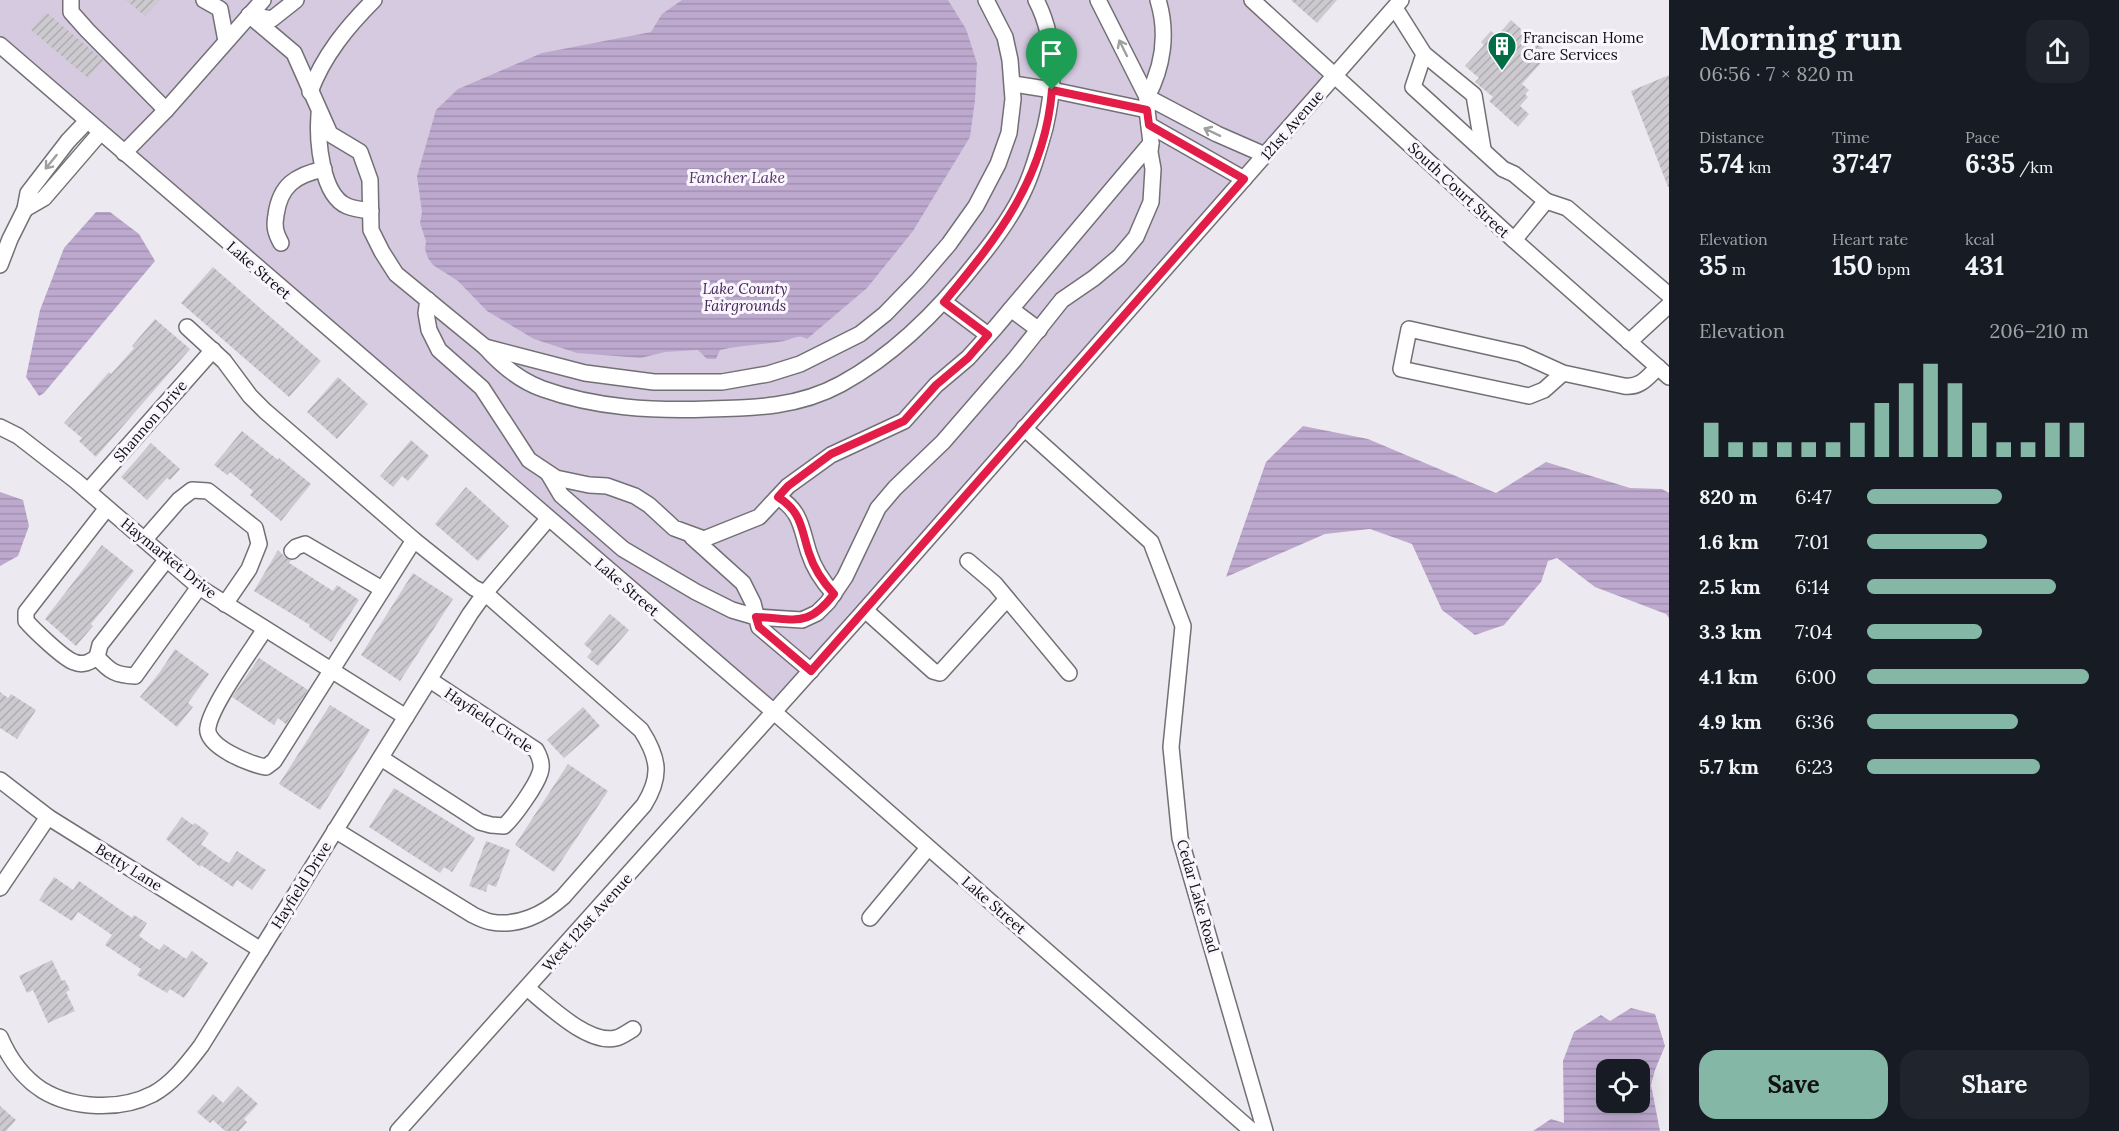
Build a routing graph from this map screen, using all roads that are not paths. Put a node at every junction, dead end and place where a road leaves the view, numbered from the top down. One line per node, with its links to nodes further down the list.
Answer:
1 (71, 0): 20 (street)
2 (204, 0): 13 (street)
3 (263, 0): 12 (street)
4 (296, 0): 12 (street)
5 (374, 0): 19 (street)
6 (986, 0): 17 (street)
7 (1036, 0): 18 (street)
8 (1098, 0): 21 (street, one-way to 8)
9 (1158, 0): 21 (street)
10 (1252, 0): 16 (street, South Court Street)
11 (1398, 4): 15 (street); 16 (street, 121st Avenue)
12 (249, 15): 13 (street); 19 (street)
13 (226, 41): 20 (street)
14 (0, 45): 23 (street, Lake Street)
15 (1424, 54): 26 (street); 26 (street)
16 (1334, 77): 28 (street, 121st Avenue); 34 (street, South Court Street)
17 (1013, 84): 18 (street); 50 (street)
18 (1052, 90): 21 (street); 39 (street)
19 (310, 92): 22 (street)
20 (166, 110): 27 (street)
21 (1147, 110): 25 (street); 28 (street, one-way to 21); 30 (street)
22 (320, 111): 29 (street); 33 (street)
23 (87, 121): 24 (street, Lake Street); 32 (street, one-way to 32)
24 (100, 133): 27 (street, Lake Street); 32 (street)
25 (1151, 143): 41 (street); 43 (street)
26 (1483, 149): 31 (street)
27 (124, 153): 58 (street, Lake Street)
28 (1265, 155): 30 (street, 121st Avenue)
29 (324, 168): 33 (street); 35 (street)
30 (1244, 179): 53 (street, 121st Avenue)
31 (1546, 201): 34 (street); 37 (street)
32 (25, 209): 36 (street)
33 (371, 211): 38 (street)
34 (1514, 240): 45 (street, South Court Street)
35 (281, 243)
36 (0, 265)
37 (1669, 295)
38 (428, 300): 46 (street); 54 (street)
39 (944, 302): 44 (street); 51 (street)
40 (1669, 305): 45 (street)
41 (1011, 309): 43 (street); 44 (street)
42 (187, 327): 47 (street)
43 (1039, 330): 68 (street)
44 (988, 335): 56 (street)
45 (1629, 342): 48 (street, South Court Street)
46 (484, 347): 50 (street); 51 (street)
47 (213, 350): 55 (street, Shannon Drive); 61 (street)
48 (1663, 372): 49 (street)
49 (1563, 373): 49 (street)
50 (722, 382): 51 (street)
51 (718, 409)
52 (0, 427): 55 (street, Haymarket Drive)
53 (1024, 428): 71 (street, 121st Avenue); 94 (street, Cedar Lake Road)
54 (548, 472): 59 (street); 72 (street)
55 (87, 491): 57 (street, Haymarket Drive)
56 (778, 497): 59 (street); 68 (street)
57 (107, 507): 60 (street, Haymarket Drive); 74 (street)
58 (548, 519): 67 (street, Hayfield Drive); 79 (street, Lake Street)
59 (687, 533): 72 (street)
60 (145, 539): 63 (street, Haymarket Drive); 70 (street)
61 (414, 540): 66 (street); 67 (street)
62 (292, 551): 66 (street)
63 (167, 559): 65 (street, Haymarket Drive); 74 (street)
64 (968, 561): 69 (street)
65 (199, 587): 70 (street, Haymarket Drive); 74 (street)
66 (382, 589): 75 (street)
67 (485, 593): 78 (street, Hayfield Drive); 84 (street)
68 (834, 594): 72 (street)
69 (1007, 599): 71 (street); 77 (street)
70 (225, 604): 73 (street, Haymarket Drive)
71 (865, 610): 76 (street, 121st Avenue)
72 (756, 617): 76 (street)
73 (265, 629): 75 (street, Haymarket Drive); 75 (street)
74 (97, 657)
75 (331, 671): 80 (street, Haymarket Drive)
76 (811, 671): 79 (street, 121st Avenue)
77 (1070, 673)
78 (430, 680): 80 (street, Hayfield Drive); 81 (street, Hayfield Circle)
79 (774, 712): 85 (street, Lake Street); 89 (street, West 121st Avenue)
80 (406, 717): 81 (street, Hayfield Drive)
81 (381, 758): 84 (street, Hayfield Drive)
82 (0, 780): 83 (street, Betty Lane)
83 (48, 817): 86 (street); 88 (street, Betty Lane)
84 (335, 830): 88 (street, Hayfield Drive)
85 (928, 848): 87 (street); 93 (street, Lake Street)
86 (0, 888)
87 (870, 918)
88 (261, 950): 91 (street, Hayfield Drive)
89 (527, 988): 90 (street); 92 (street, West 121st Avenue)
90 (633, 1029)
91 (0, 1037)
92 (398, 1131)
93 (1252, 1131)
94 (1265, 1131)

